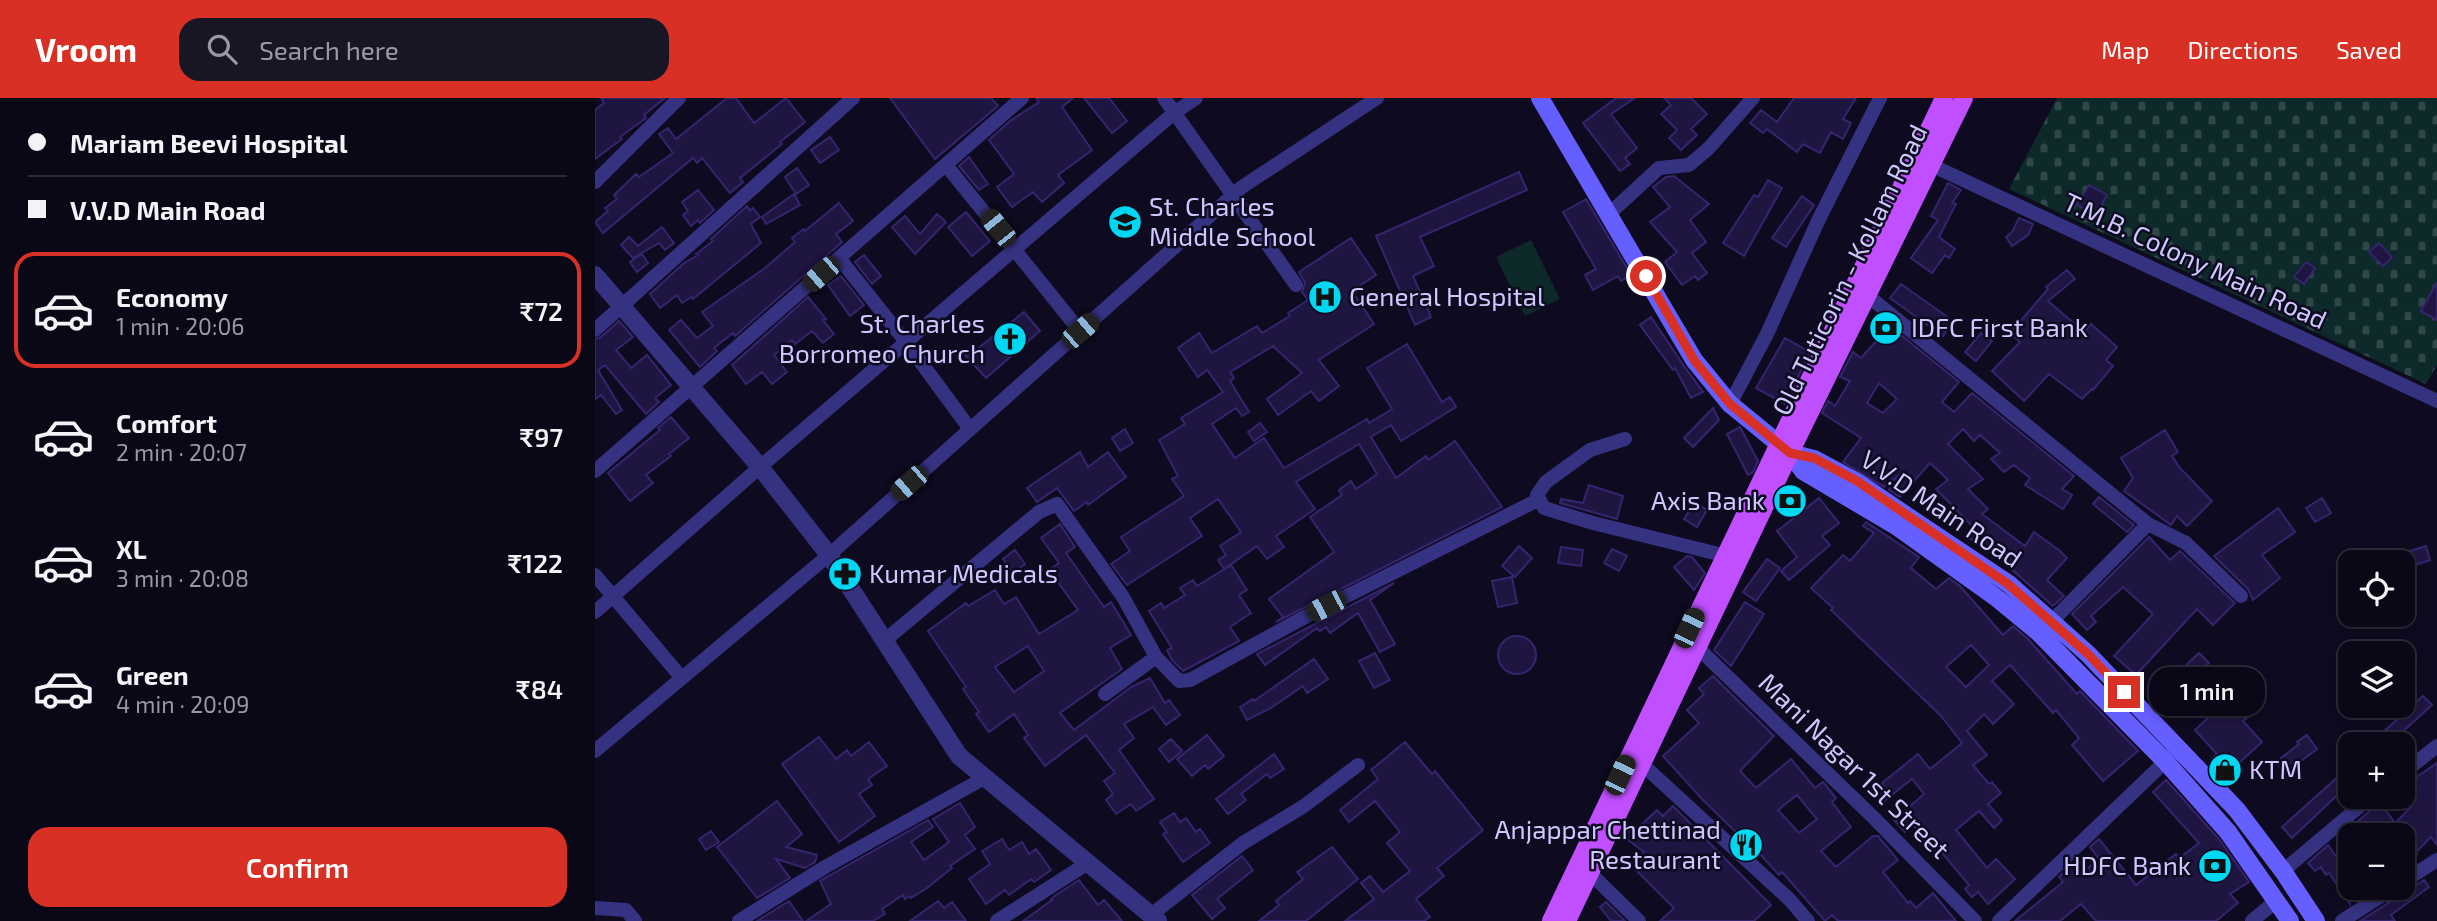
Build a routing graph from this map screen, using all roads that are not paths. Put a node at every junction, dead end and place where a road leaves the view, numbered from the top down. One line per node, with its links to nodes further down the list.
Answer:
1 (679, 98): 16 (street)
2 (853, 98): 24 (street)
3 (1022, 98): 14 (street)
4 (1164, 98): 12 (street)
5 (1196, 98): 12 (street)
6 (1377, 98): 17 (street)
7 (1540, 98): 18 (main road)
8 (1753, 98): 18 (street)
9 (1879, 98): 30 (street)
10 (1964, 98): 13 (main road, Old Tuticorin - Kollam Road)
11 (1943, 99): 13 (street); 33 (main road)
12 (1174, 113): 17 (street); 19 (street)
13 (1955, 116): 15 (main road, Old Tuticorin - Kollam Road)
14 (946, 164): 19 (street); 20 (street)
15 (1931, 165): 23 (main road, Old Tuticorin - Kollam Road); 29 (street, T.M.B. Colony Main Road)
16 (595, 182)
17 (1232, 196): 22 (street); 26 (street)
18 (1609, 214): 30 (main road)
19 (1015, 249): 26 (street); 27 (street)
20 (839, 258): 27 (street); 28 (street)
21 (595, 275): 24 (street)
22 (1296, 285)
23 (1867, 295): 33 (main road, Old Tuticorin - Kollam Road); 37 (street)
24 (624, 306): 25 (street); 28 (street)
25 (595, 330)
26 (1080, 331): 31 (street)
27 (906, 342): 31 (street); 34 (street)
28 (691, 387): 34 (street); 35 (street)
29 (2437, 401)
30 (1730, 404): 33 (main road)
31 (970, 429): 38 (street)
32 (1625, 439): 36 (street)
33 (1784, 447): 39 (main road, Old Tuticorin - Kollam Road); 44 (main road, V.V.D Main Road)
34 (761, 467): 38 (street); 41 (street)
35 (595, 471)
36 (1538, 500): 39 (street); 47 (street)
37 (2148, 524): 42 (street); 44 (street)
38 (829, 555): 45 (street); 48 (street)
39 (1732, 557): 46 (main road, Old Tuticorin - Kollam Road); 70 (main road)
40 (595, 575): 41 (street)
41 (612, 596): 43 (street); 48 (street)
42 (2241, 596)
43 (595, 612)
44 (2045, 627): 52 (main road, V.V.D Main Road)
45 (884, 641): 47 (street); 56 (street)
46 (1697, 647): 54 (main road, Old Tuticorin - Kollam Road); 74 (street, Mani Nagar 1st Street)
47 (1156, 657): 49 (street)
48 (681, 677): 51 (street)
49 (1105, 694)
50 (2437, 746): 53 (street)
51 (595, 751)
52 (2171, 755): 60 (main road, V.V.D Main Road); 64 (main road, V.V.D Main Road); 75 (street)
53 (2415, 763)
54 (1642, 764): 61 (main road, Old Tuticorin - Kollam Road); 73 (street)
55 (1357, 765): 66 (street)
56 (986, 777): 59 (street); 68 (street)
57 (2357, 809): 60 (street)
58 (2437, 860): 62 (street)
59 (1088, 863): 66 (street); 69 (street)
60 (2283, 871): 78 (main road, V.V.D Main Road)
61 (1590, 873): 71 (main road, Old Tuticorin - Kollam Road); 72 (street)
62 (2415, 874)
63 (2375, 900): 79 (street)
64 (2276, 901): 76 (street); 77 (main road, V.V.D Main Road)
65 (595, 908): 67 (street)
66 (1155, 918)
67 (635, 921)
68 (739, 921)
69 (997, 921)
70 (1551, 921)
71 (1567, 921)
72 (1639, 921)
73 (1808, 921)
74 (1975, 921)
75 (1999, 921)
76 (2252, 921)
77 (2290, 921)
78 (2316, 921)
79 (2342, 921)

